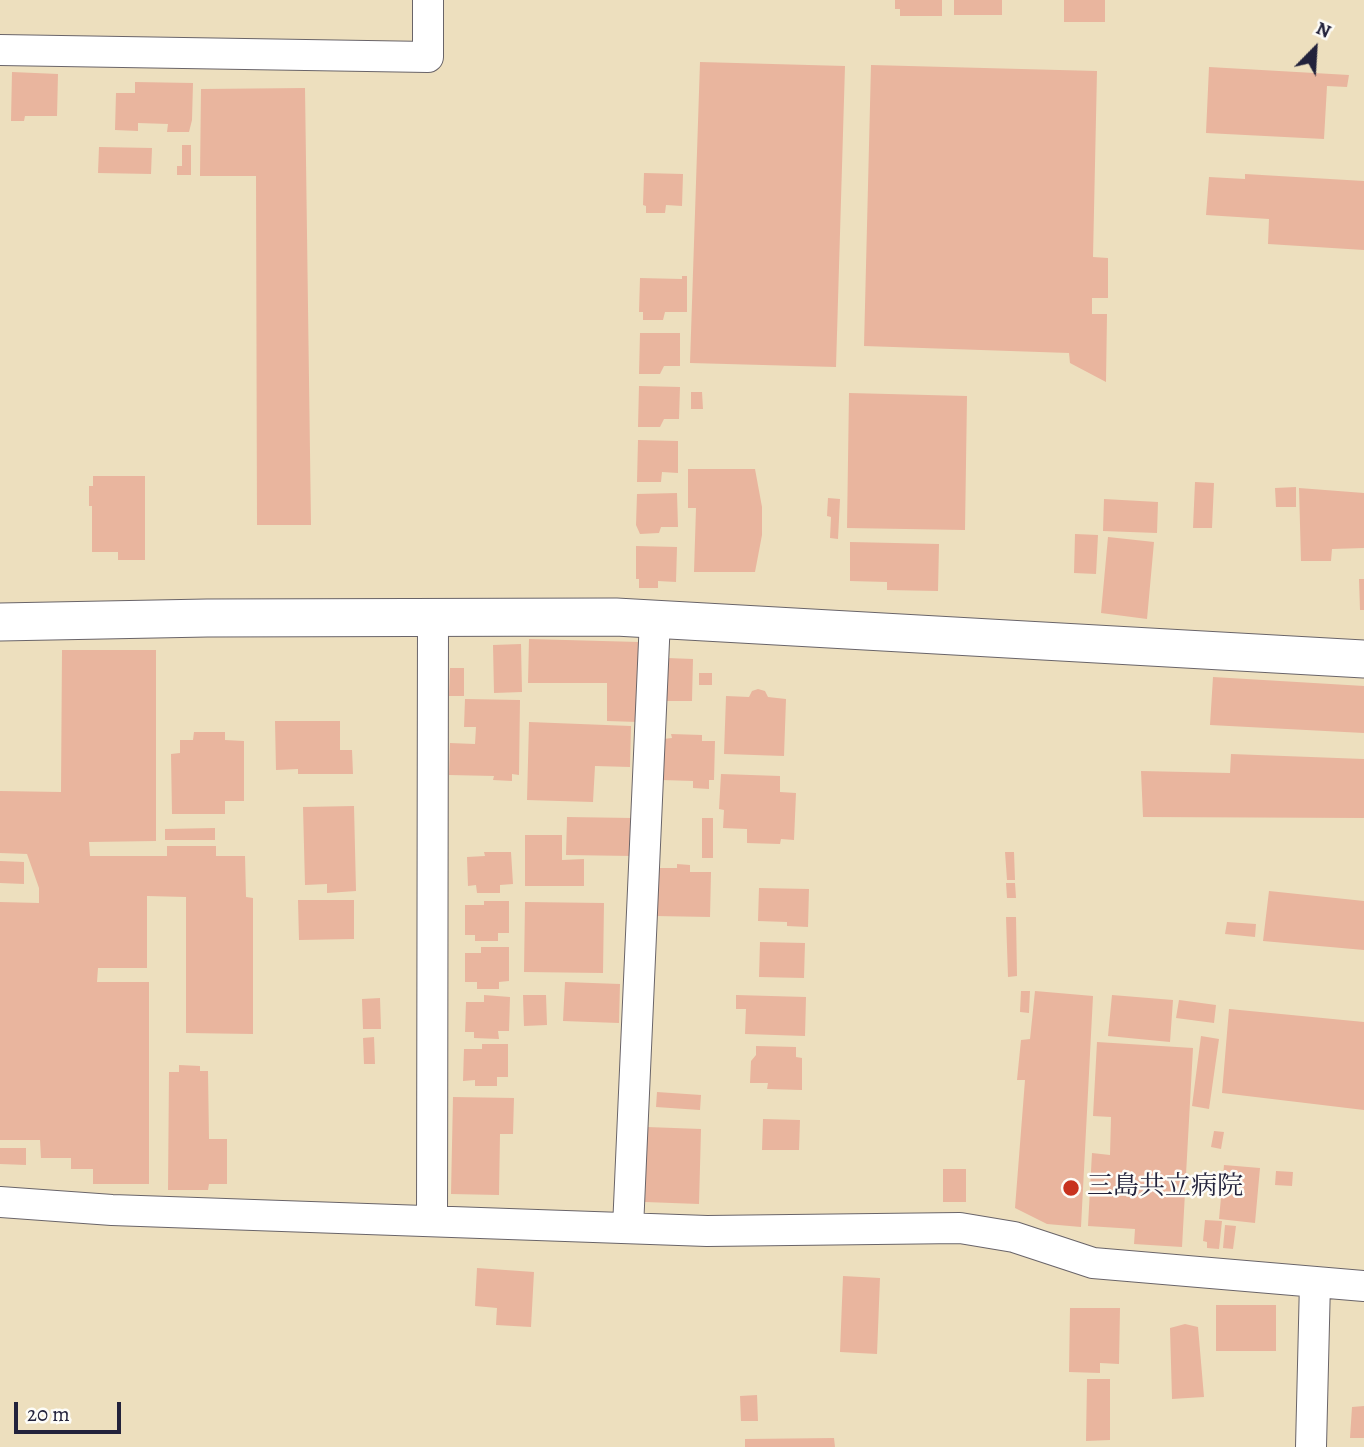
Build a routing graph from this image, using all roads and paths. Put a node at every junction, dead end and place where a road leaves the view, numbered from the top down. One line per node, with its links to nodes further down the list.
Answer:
1 (428, 0): 2 (street)
2 (0, 50)
3 (433, 617): 4 (street); 5 (street); 8 (street)
4 (655, 619): 6 (street); 9 (street)
5 (0, 622)
6 (1364, 659)
7 (0, 1202): 8 (street)
8 (432, 1221): 9 (street)
9 (628, 1228): 10 (street)
10 (1315, 1282): 11 (street); 12 (street)
11 (1364, 1286)
12 (1311, 1447)

